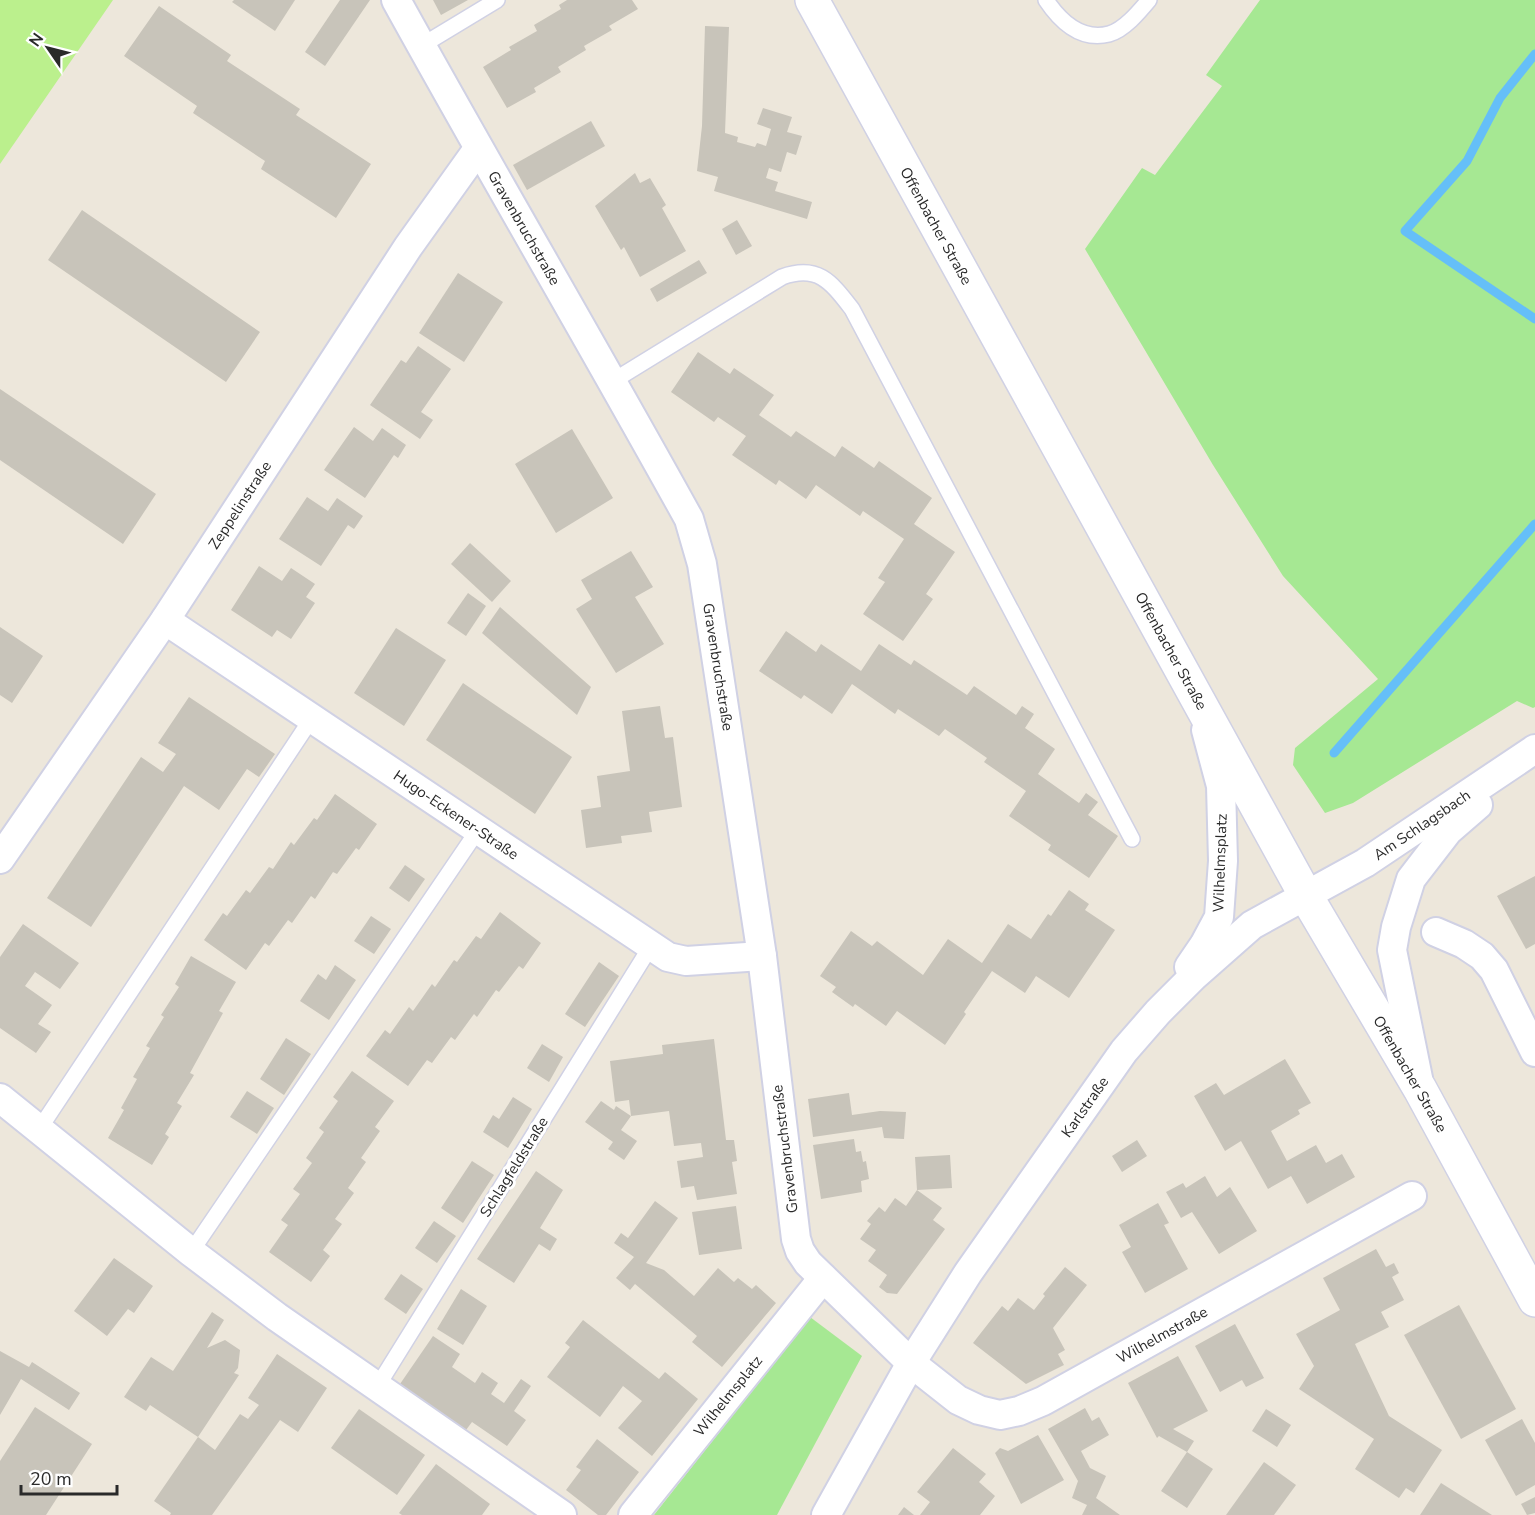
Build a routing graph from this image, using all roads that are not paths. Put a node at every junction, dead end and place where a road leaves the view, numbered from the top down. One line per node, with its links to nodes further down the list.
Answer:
1 (396, 0): 6 (street, Gravenbruchstraße)
2 (497, 0): 6 (lane)
3 (812, 0): 10 (street, Offenbacher Straße)
4 (1046, 0): 5 (lane)
5 (1149, 0)
6 (421, 46): 7 (street, Gravenbruchstraße)
7 (478, 149): 8 (street, Gravenbruchstraße); 9 (street, Zeppelinstraße)
8 (613, 381): 15 (lane); 20 (street, Gravenbruchstraße)
9 (165, 620): 11 (street, Hugo-Eckener-Straße); 16 (street, Zeppelinstraße)
10 (1198, 699): 17 (street, Offenbacher Straße); 21 (street, Wilhelmsplatz)
11 (312, 718): 14 (street, Hugo-Eckener-Straße); 25 (lane)
12 (1535, 749): 17 (street, Am Schlagsbach)
13 (1535, 757): 23 (street, Am Schlagsbach)
14 (478, 830): 19 (street, Hugo-Eckener-Straße); 27 (lane)
15 (1132, 839)
16 (0, 859)
17 (1306, 896): 21 (street, Karlstraße); 23 (street, Offenbacher Straße)
18 (1436, 932): 22 (street)
19 (651, 946): 20 (street, Hugo-Eckener-Straße); 31 (lane, Schlagfeldstraße)
20 (762, 956): 28 (street, Gravenbruchstraße)
21 (1158, 1012): 30 (street, Karlstraße)
22 (1535, 1052)
23 (1420, 1089): 29 (street, Offenbacher Straße)
24 (0, 1098): 25 (street)
25 (40, 1128): 27 (street)
26 (1412, 1196): 30 (street, Wilhelmstraße)
27 (191, 1252): 31 (street)
28 (823, 1278): 30 (street, Gravenbruchstraße); 33 (street, Wilhelmsplatz)
29 (1535, 1299)
30 (911, 1363): 34 (street)
31 (377, 1387): 32 (street)
32 (562, 1515)
33 (633, 1515)
34 (826, 1515)

